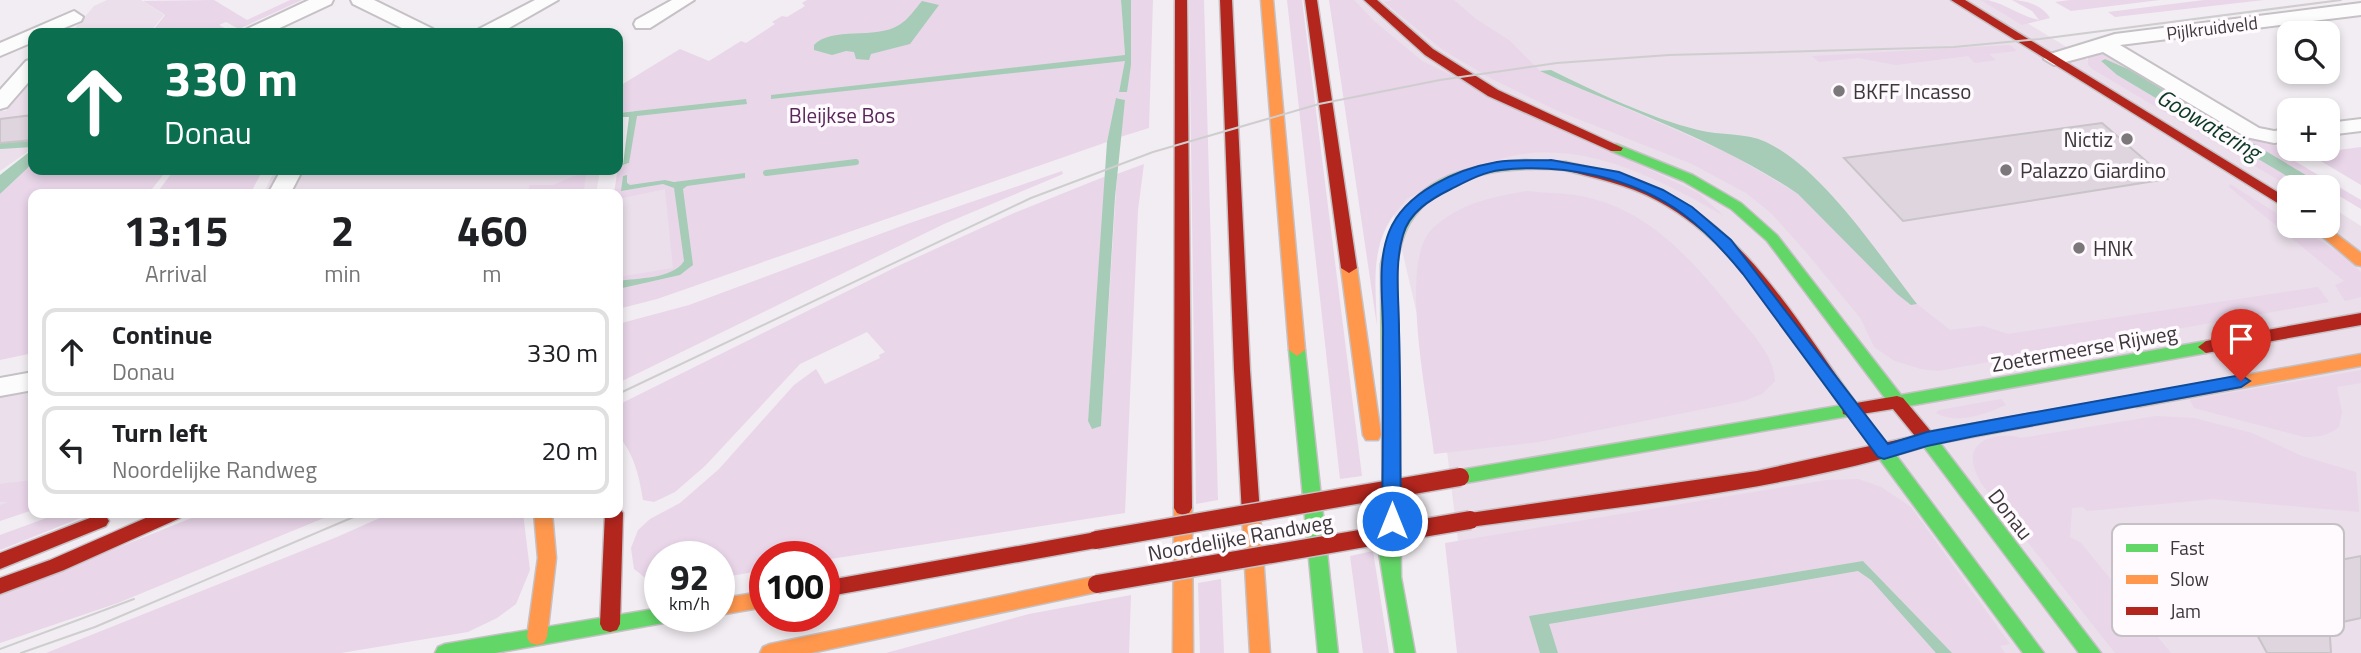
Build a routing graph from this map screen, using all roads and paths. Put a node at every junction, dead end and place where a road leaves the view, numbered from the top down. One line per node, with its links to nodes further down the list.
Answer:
1 (324, 0): 16 (street)
2 (360, 0): 17 (street)
3 (549, 0): 18 (street)
4 (685, 0): 13 (street)
5 (1181, 0): 42 (main road)
6 (1226, 0): 59 (main road)
7 (1267, 0): 60 (main road)
8 (1311, 0): 48 (main road)
9 (1370, 0): 38 (main road, Donau)
10 (1957, 0): 22 (main road)
11 (1975, 0): 22 (main road)
12 (2361, 9): 20 (street, Pijlkruidveld)
13 (643, 24)
14 (49, 28): 15 (street)
15 (64, 28)
16 (265, 28)
17 (416, 28)
18 (496, 28)
19 (28, 37): 21 (street)
20 (2106, 45): 22 (street, Pijlkruidveld); 27 (street)
21 (0, 50)
22 (2060, 57): 28 (main road); 29 (main road)
23 (28, 71): 24 (street)
24 (0, 103)
25 (2361, 125): 26 (street)
26 (2340, 128)
27 (2277, 135)
28 (2277, 185)
29 (2277, 197)
30 (2333, 238): 33 (main road)
31 (2340, 238): 32 (main road)
32 (2361, 250)
33 (2361, 261)
34 (2361, 319): 38 (main road, Zoetermeerse Rijweg)
35 (2361, 360): 40 (main road)
36 (28, 382): 37 (street)
37 (0, 387)
38 (1897, 402): 39 (main road, Noordelijke Randweg); 40 (main road, Donau)
39 (1855, 415): 48 (main road); 50 (main road, Noordelijke Randweg, bridge)
40 (1927, 439): 41 (main road, Noordelijke Randweg); 63 (main road, Donau)
41 (1880, 447): 57 (main road, Noordelijke Randweg, bridge); 62 (main road)
42 (1182, 506): 51 (main road); 58 (main road)
43 (106, 518): 47 (main road)
44 (163, 518): 49 (main road)
45 (543, 518): 55 (main road)
46 (614, 518): 53 (main road)
47 (0, 561)
48 (1392, 577): 61 (main road)
49 (0, 586)
50 (840, 586)
51 (1166, 613)
52 (644, 619): 53 (main road)
53 (610, 624): 54 (main road); 55 (main road)
54 (610, 643)
55 (536, 645): 56 (main road)
56 (445, 653)
57 (770, 653)
58 (1183, 653)
59 (1260, 653)
60 (1328, 653)
61 (1405, 653)
62 (2034, 653)
63 (2091, 653)

